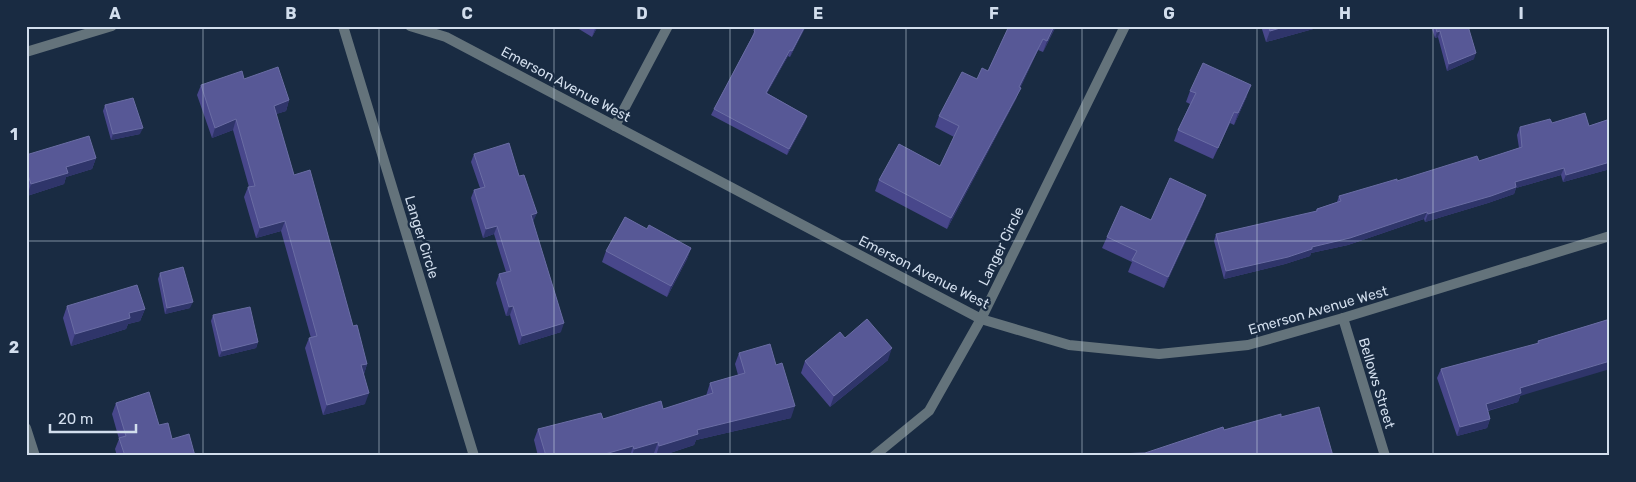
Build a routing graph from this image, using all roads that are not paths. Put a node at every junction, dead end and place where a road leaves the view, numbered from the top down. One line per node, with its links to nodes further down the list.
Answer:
1 (112, 26): 6 (street)
2 (343, 26): 13 (street, Langer Circle)
3 (410, 26): 7 (street, Emerson Avenue West)
4 (668, 26): 7 (street)
5 (1125, 26): 10 (street, Langer Circle)
6 (26, 52)
7 (615, 126): 10 (street, Emerson Avenue West)
8 (1610, 236): 9 (street, Emerson Avenue West)
9 (1342, 318): 10 (street, Emerson Avenue West); 15 (street, Bellows Street)
10 (981, 319): 14 (street, Langer Circle)
11 (26, 428): 12 (street)
12 (35, 456)
13 (474, 456)
14 (874, 456)
15 (1385, 456)

